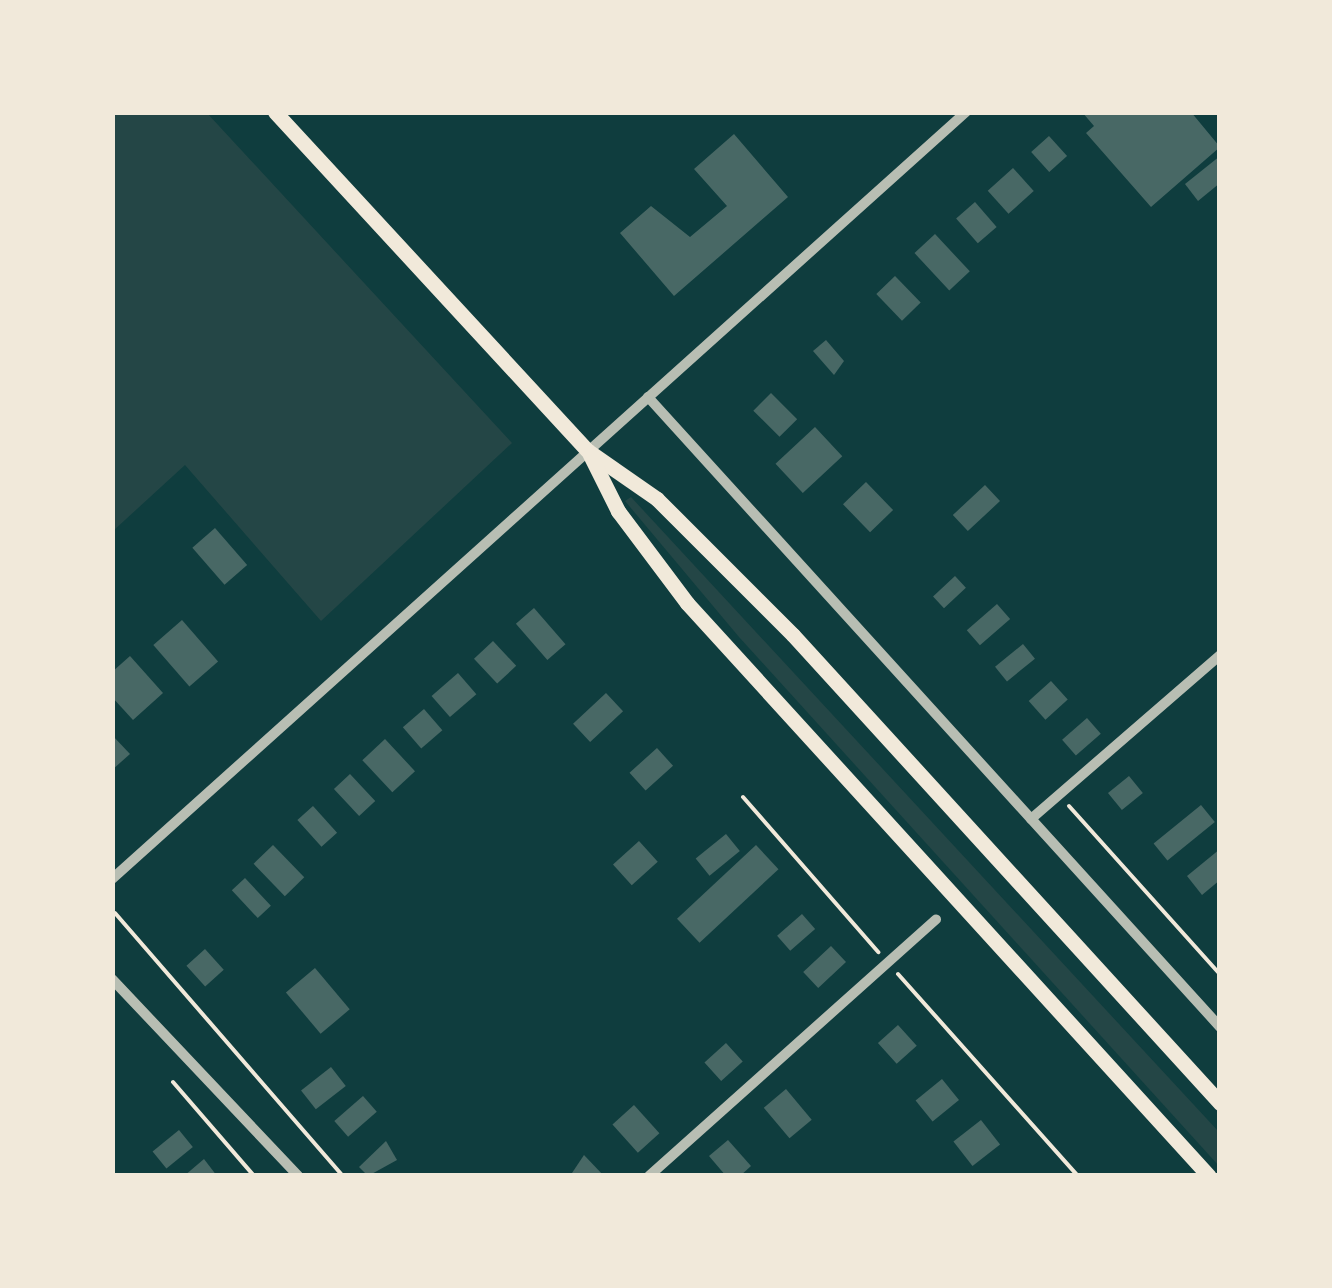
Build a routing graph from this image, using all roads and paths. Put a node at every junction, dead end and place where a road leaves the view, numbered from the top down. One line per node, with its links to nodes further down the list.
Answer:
1 (275, 112): 4 (main road)
2 (966, 112): 3 (street)
3 (648, 397): 4 (street); 8 (street)
4 (588, 451): 9 (street); 17 (main road); 23 (main road)
5 (1220, 655): 6 (street)
6 (1059, 795): 8 (street); 13 (path)
7 (743, 798): 12 (path)
8 (1031, 819): 15 (street)
9 (112, 879)
10 (115, 913): 20 (path)
11 (936, 919): 12 (street)
12 (888, 962): 21 (street); 22 (path)
13 (1220, 974)
14 (112, 979): 19 (street)
15 (1220, 1027)
16 (173, 1082): 18 (path)
17 (1220, 1103)
18 (254, 1176)
19 (298, 1176)
20 (343, 1176)
21 (649, 1176)
22 (1078, 1176)
23 (1210, 1176)

